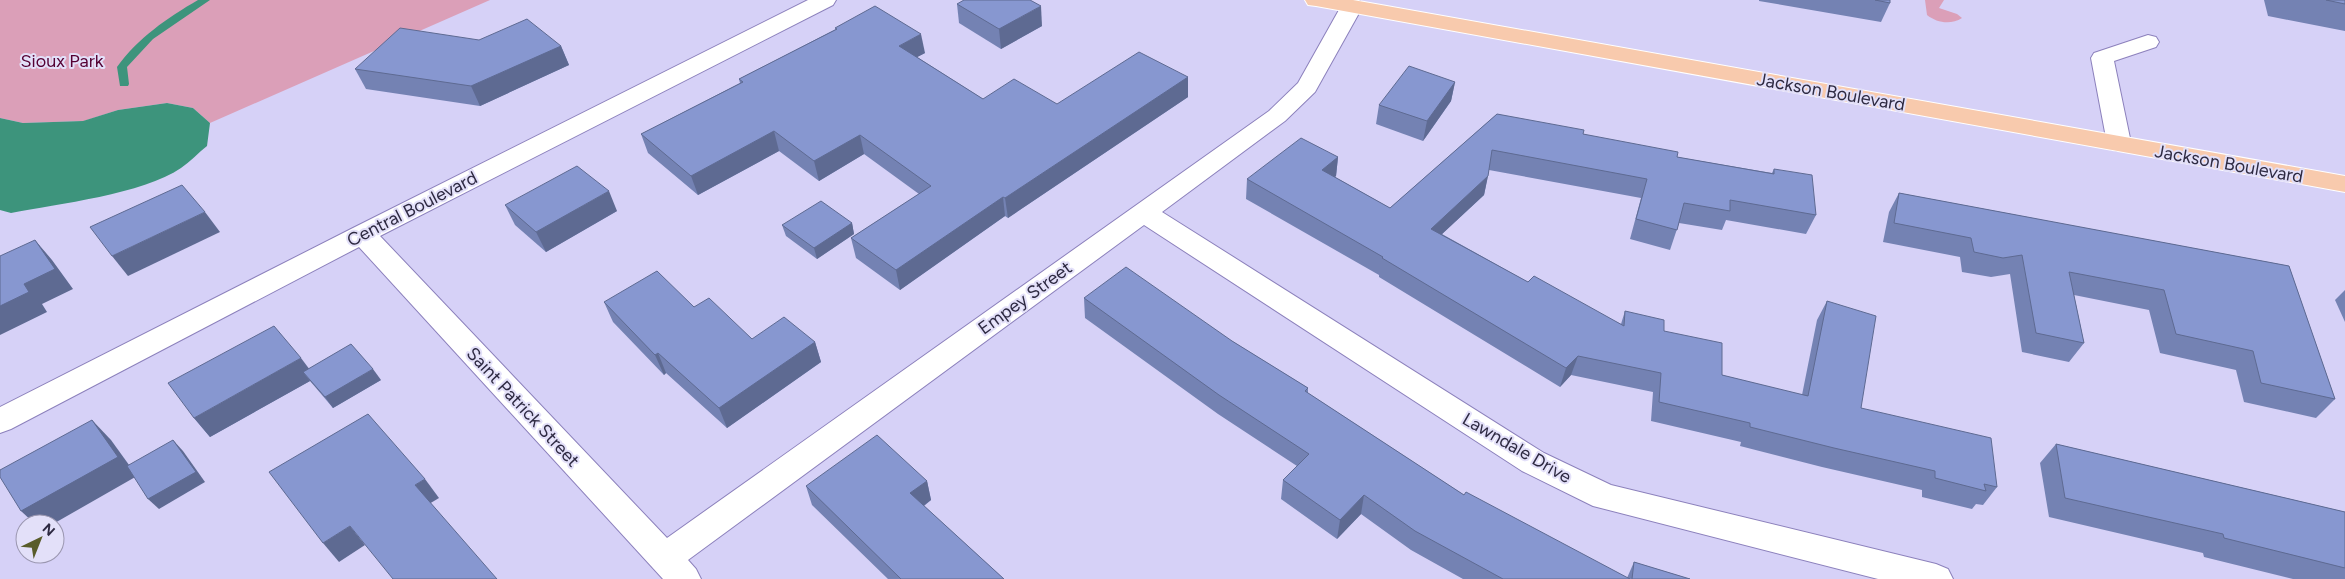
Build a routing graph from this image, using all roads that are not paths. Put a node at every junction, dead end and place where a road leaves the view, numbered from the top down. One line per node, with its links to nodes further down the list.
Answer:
1 (825, 0): 8 (street, Central Boulevard)
2 (1316, 0): 3 (main road, Jackson Boulevard)
3 (1352, 6): 5 (main road, Jackson Boulevard); 7 (street, Empey Street)
4 (2148, 42): 5 (street)
5 (2119, 143): 6 (main road, Jackson Boulevard)
6 (2345, 184)
7 (1143, 212): 10 (street, Empey Street); 12 (street, Lawndale Drive)
8 (362, 234): 9 (street, Central Boulevard); 10 (street, Saint Patrick Street)
9 (0, 422)
10 (664, 558): 11 (street, Saint Patrick Street)
11 (684, 579)
12 (1936, 579)

